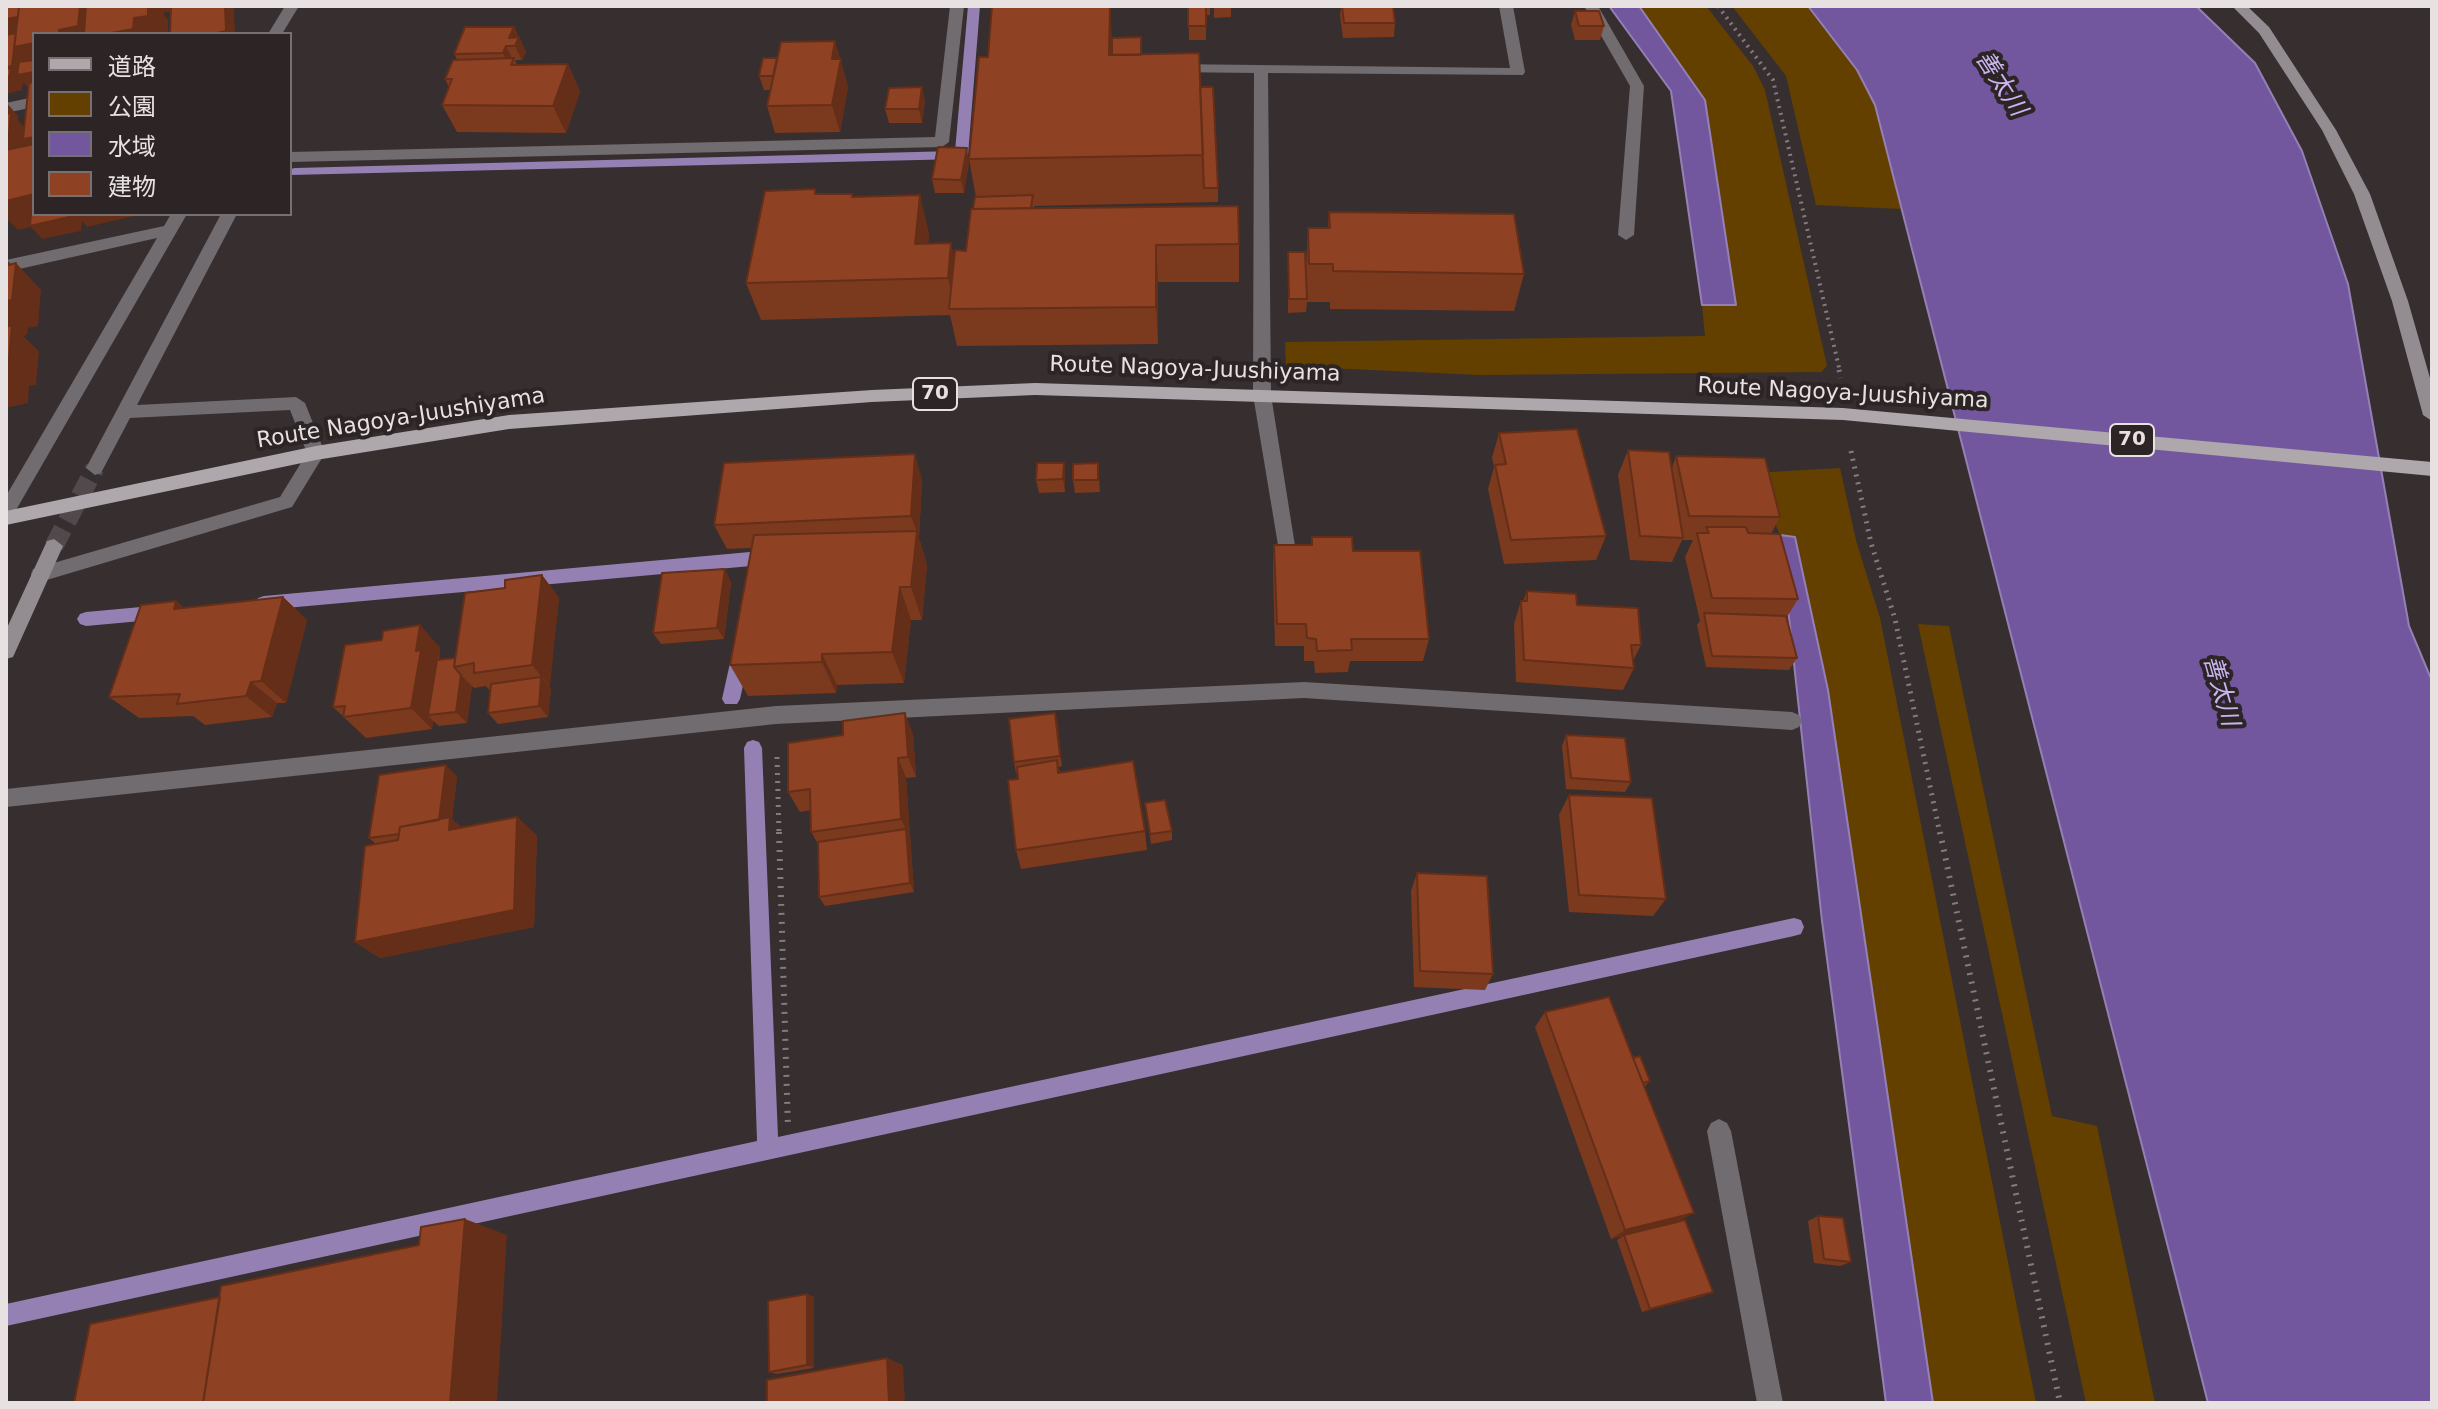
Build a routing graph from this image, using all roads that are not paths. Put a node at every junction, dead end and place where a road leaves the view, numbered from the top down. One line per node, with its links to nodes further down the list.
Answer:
1 (292, 6): 6 (street)
2 (957, 6): 11 (street)
3 (1506, 6): 8 (street)
4 (1591, 6): 15 (street)
5 (2239, 6): 19 (main road)
6 (276, 32)
7 (1156, 68): 8 (street)
8 (1261, 69): 17 (street)
9 (32, 102): 10 (street)
10 (6, 108)
11 (292, 157)
12 (178, 216): 14 (street)
13 (228, 216): 18 (street)
14 (170, 230): 16 (street); 23 (street)
15 (1626, 235)
16 (6, 266)
17 (1262, 395): 20 (main road, Route Nagoya-Juushiyama / 70); 22 (main road, Route Nagoya-Juushiyama / 70); 25 (street)
18 (124, 412): 20 (street); 21 (street)
19 (2432, 415)
20 (316, 453): 23 (main road, Route Nagoya-Juushiyama / 70); 26 (street)
21 (95, 468)
22 (2432, 469)
23 (6, 515)
24 (54, 546): 26 (main road)
25 (1287, 552)
26 (40, 574): 27 (main road)
27 (6, 651)
28 (1792, 721): 29 (street)
29 (6, 798)
30 (1719, 1131): 31 (street)
31 (1770, 1403)

